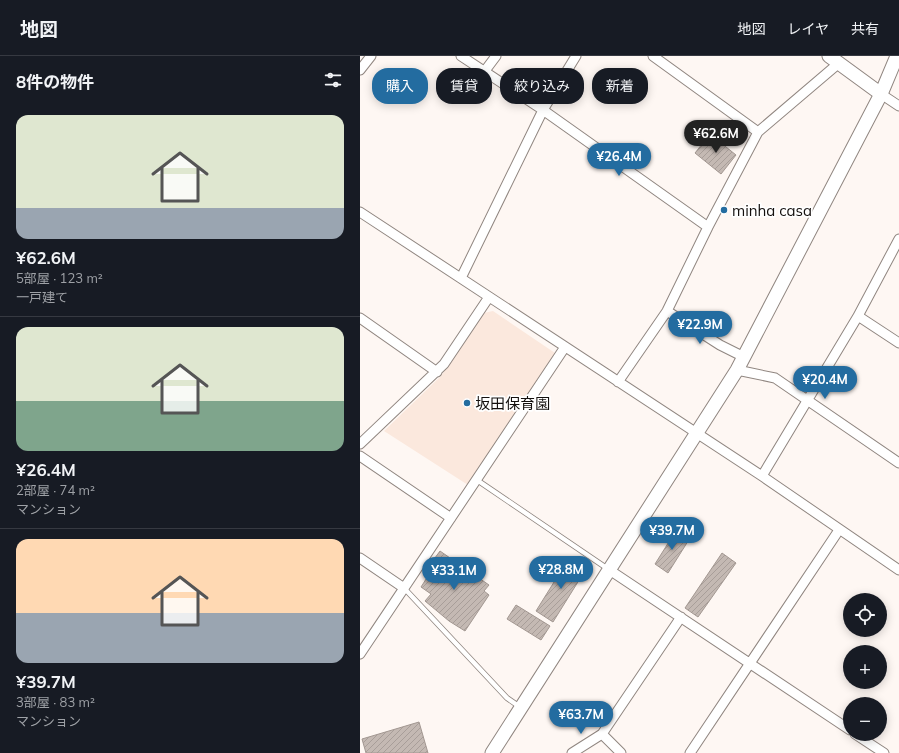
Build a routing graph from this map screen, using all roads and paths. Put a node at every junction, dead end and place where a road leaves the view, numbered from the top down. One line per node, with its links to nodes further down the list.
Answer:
1 (371, 56): 10 (street)
2 (461, 56): 8 (street)
3 (496, 56): 9 (street)
4 (576, 56): 14 (street)
5 (652, 56): 15 (street)
6 (897, 56): 12 (street)
7 (834, 59): 12 (street); 15 (street)
8 (478, 68)
9 (487, 68)
10 (360, 70)
11 (492, 77): 14 (street)
12 (881, 94): 13 (street); 26 (street)
13 (899, 106)
14 (543, 110): 17 (street); 19 (street)
15 (758, 132): 17 (street)
16 (360, 212): 19 (street)
17 (708, 227): 21 (street)
18 (899, 239): 22 (street)
19 (461, 278): 20 (street)
20 (489, 297): 25 (street); 28 (street)
21 (667, 311): 26 (street); 29 (street)
22 (858, 316): 24 (street); 30 (street)
23 (360, 318): 28 (street)
24 (899, 344)
25 (565, 347): 29 (street); 36 (street)
26 (744, 356): 27 (street)
27 (737, 370): 30 (street); 31 (street)
28 (437, 372): 32 (street)
29 (618, 382): 31 (street)
30 (808, 401): 34 (street); 35 (street)
31 (696, 434): 35 (street); 42 (street)
32 (360, 444)
33 (360, 456): 37 (street)
34 (899, 463)
35 (762, 476): 38 (street)
36 (477, 480): 37 (street); 42 (lane)
37 (451, 518): 43 (street)
38 (839, 530): 41 (street); 46 (street)
39 (360, 558): 43 (street)
40 (899, 558): 41 (street)
41 (896, 568)
42 (608, 569): 44 (street); 47 (street)
43 (404, 588): 45 (street); 47 (lane)
44 (681, 618): 46 (street); 49 (street)
45 (360, 654)
46 (750, 664): 48 (street); 54 (street)
47 (520, 708): 51 (street)
48 (843, 725)
49 (602, 734): 52 (street); 53 (street)
50 (866, 741): 55 (street)
51 (492, 753)
52 (572, 753)
53 (621, 753)
54 (690, 753)
55 (884, 753)

